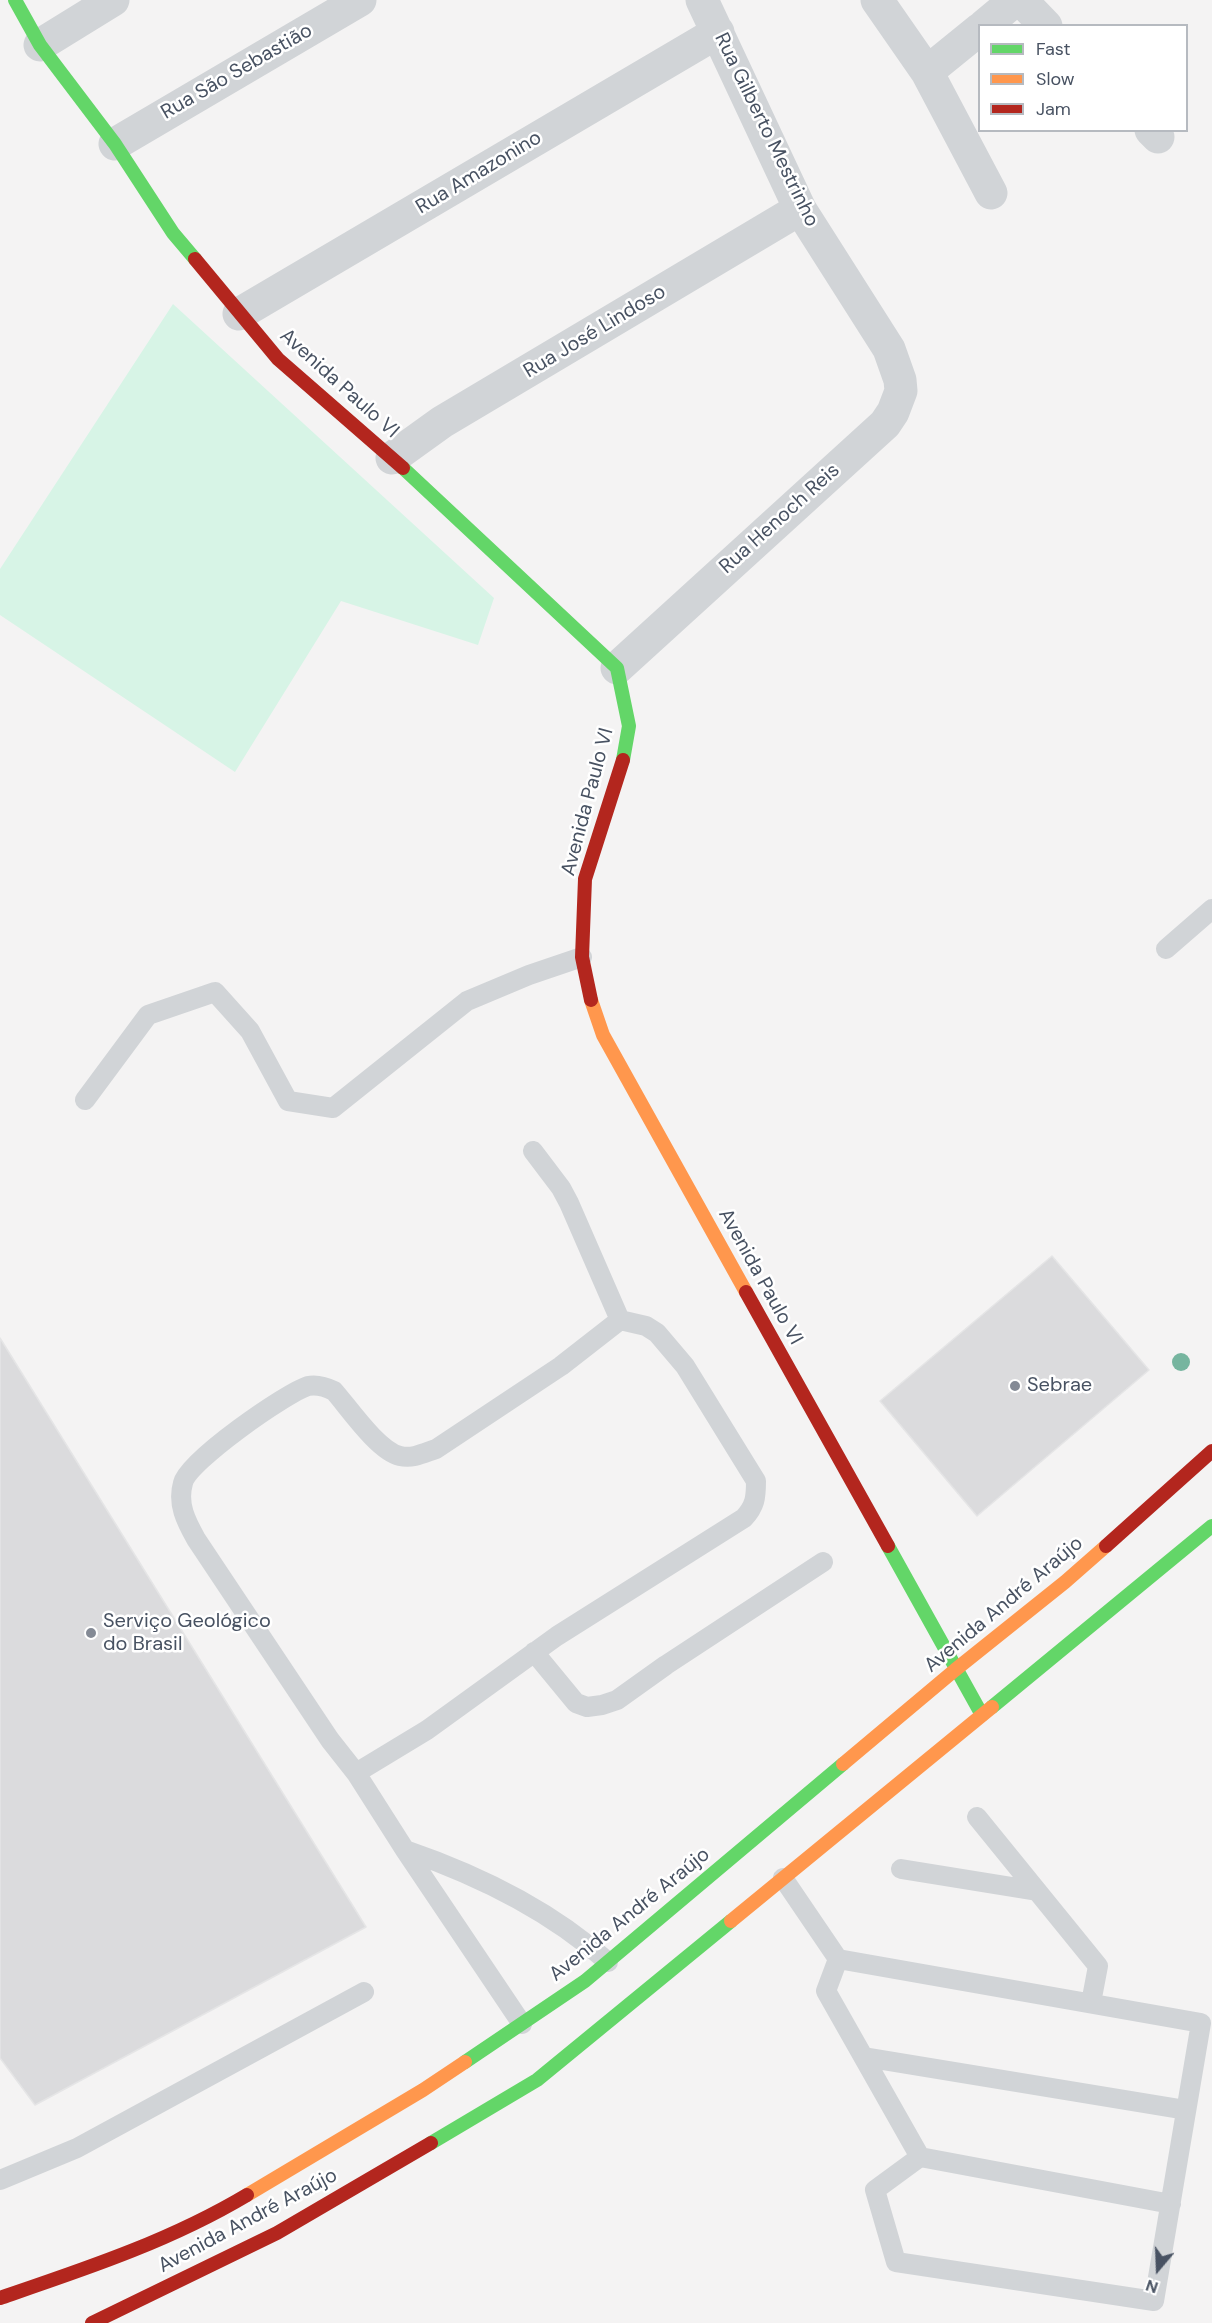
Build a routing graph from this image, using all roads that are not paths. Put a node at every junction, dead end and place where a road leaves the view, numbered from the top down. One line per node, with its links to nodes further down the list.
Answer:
1 (15, 0): 12 (main road, Avenida Paulo VI)
2 (113, 0): 12 (street)
3 (360, 0): 14 (street, Rua São Sebastião)
4 (702, 0): 11 (street, Rua Gilberto Mestrinho)
5 (877, 0): 13 (street)
6 (1015, 0): 8 (street)
7 (1020, 0): 9 (street)
8 (986, 24)
9 (1044, 24)
10 (978, 31): 13 (street)
11 (718, 32): 16 (street, Rua Gilberto Mestrinho); 17 (street, Rua Amazonino)
12 (40, 45): 14 (main road, Avenida Paulo VI)
13 (927, 72): 15 (street)
14 (115, 144): 17 (main road, Avenida Paulo VI)
15 (991, 193)
16 (800, 209): 18 (street, Rua Gilberto Mestrinho); 19 (street, Rua José Lindoso)
17 (239, 314): 19 (main road, Avenida Paulo VI)
18 (890, 349): 20 (street, Rua Henoch Reis)
19 (392, 458): 20 (main road, Avenida Paulo VI)
20 (616, 668): 23 (main road, Avenida Paulo VI)
21 (1212, 909): 22 (lane)
22 (1166, 949)
23 (582, 957): 24 (lane); 31 (main road, Avenida Paulo VI)
24 (85, 1101)
25 (533, 1151): 26 (lane)
26 (620, 1320): 30 (lane); 33 (lane)
27 (1212, 1451): 31 (main road, Avenida André Araújo)
28 (1212, 1526): 32 (main road, Avenida André Araújo)
29 (823, 1562): 30 (lane)
30 (534, 1652): 33 (lane)
31 (956, 1670): 32 (main road, Avenida Paulo VI); 40 (main road, Avenida André Araújo)
32 (982, 1715): 37 (main road, Avenida André Araújo)
33 (356, 1773): 35 (lane)
34 (977, 1817): 38 (lane)
35 (405, 1850): 40 (lane); 43 (lane)
36 (901, 1869): 38 (lane)
37 (783, 1878): 39 (lane); 50 (main road, Avenida André Araújo)
38 (1037, 1891): 42 (lane)
39 (838, 1959): 42 (lane); 44 (lane)
40 (608, 1962): 43 (main road, Avenida André Araújo)
41 (364, 1992): 47 (lane)
42 (1091, 2003): 45 (lane)
43 (522, 2024): 49 (main road, Avenida André Araújo)
44 (864, 2057): 45 (lane); 46 (lane)
45 (1186, 2110): 48 (lane)
46 (920, 2157): 48 (lane); 48 (lane)
47 (0, 2180)
48 (1171, 2204)
49 (0, 2298)
50 (92, 2323)

